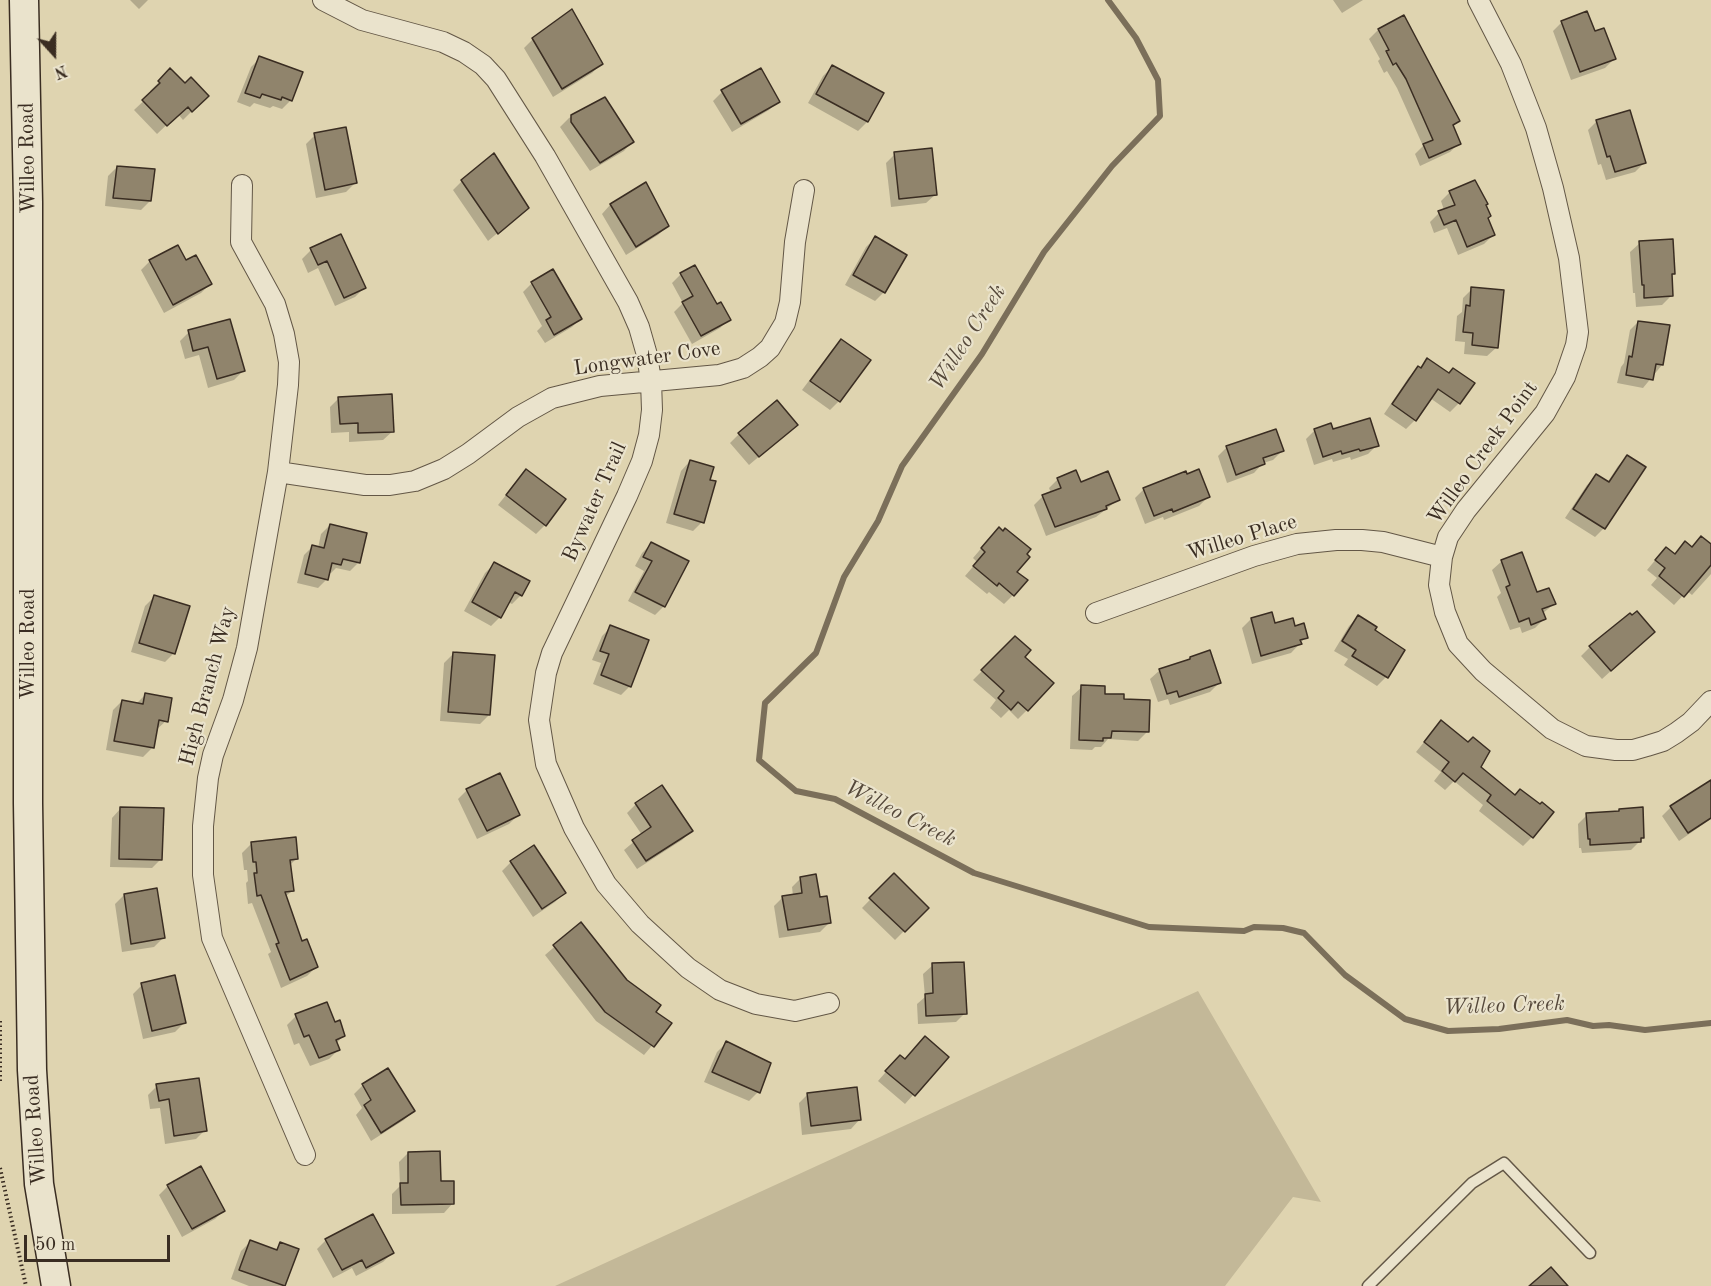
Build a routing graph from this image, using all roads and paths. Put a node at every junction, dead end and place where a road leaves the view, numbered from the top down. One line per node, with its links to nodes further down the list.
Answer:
1 (24, 0): 18 (street, Willeo Road)
2 (323, 0): 6 (street, Bywater Trail)
3 (1478, 0): 8 (street, Willeo Creek Point)
4 (242, 185): 7 (street, High Branch Way)
5 (804, 190): 6 (street, Longwater Cove)
6 (651, 381): 7 (street, Longwater Cove); 11 (street, Bywater Trail)
7 (278, 472): 14 (street, High Branch Way)
8 (1442, 557): 9 (street, Willeo Place); 10 (street, Willeo Creek Point)
9 (1096, 613)
10 (1711, 701)
11 (830, 1003)
12 (0, 1021): 13 (path)
13 (0, 1083)
14 (305, 1155)
15 (0, 1168): 17 (path)
16 (1590, 1253): 19 (lane)
17 (26, 1286)
18 (56, 1286)
19 (1368, 1286)

